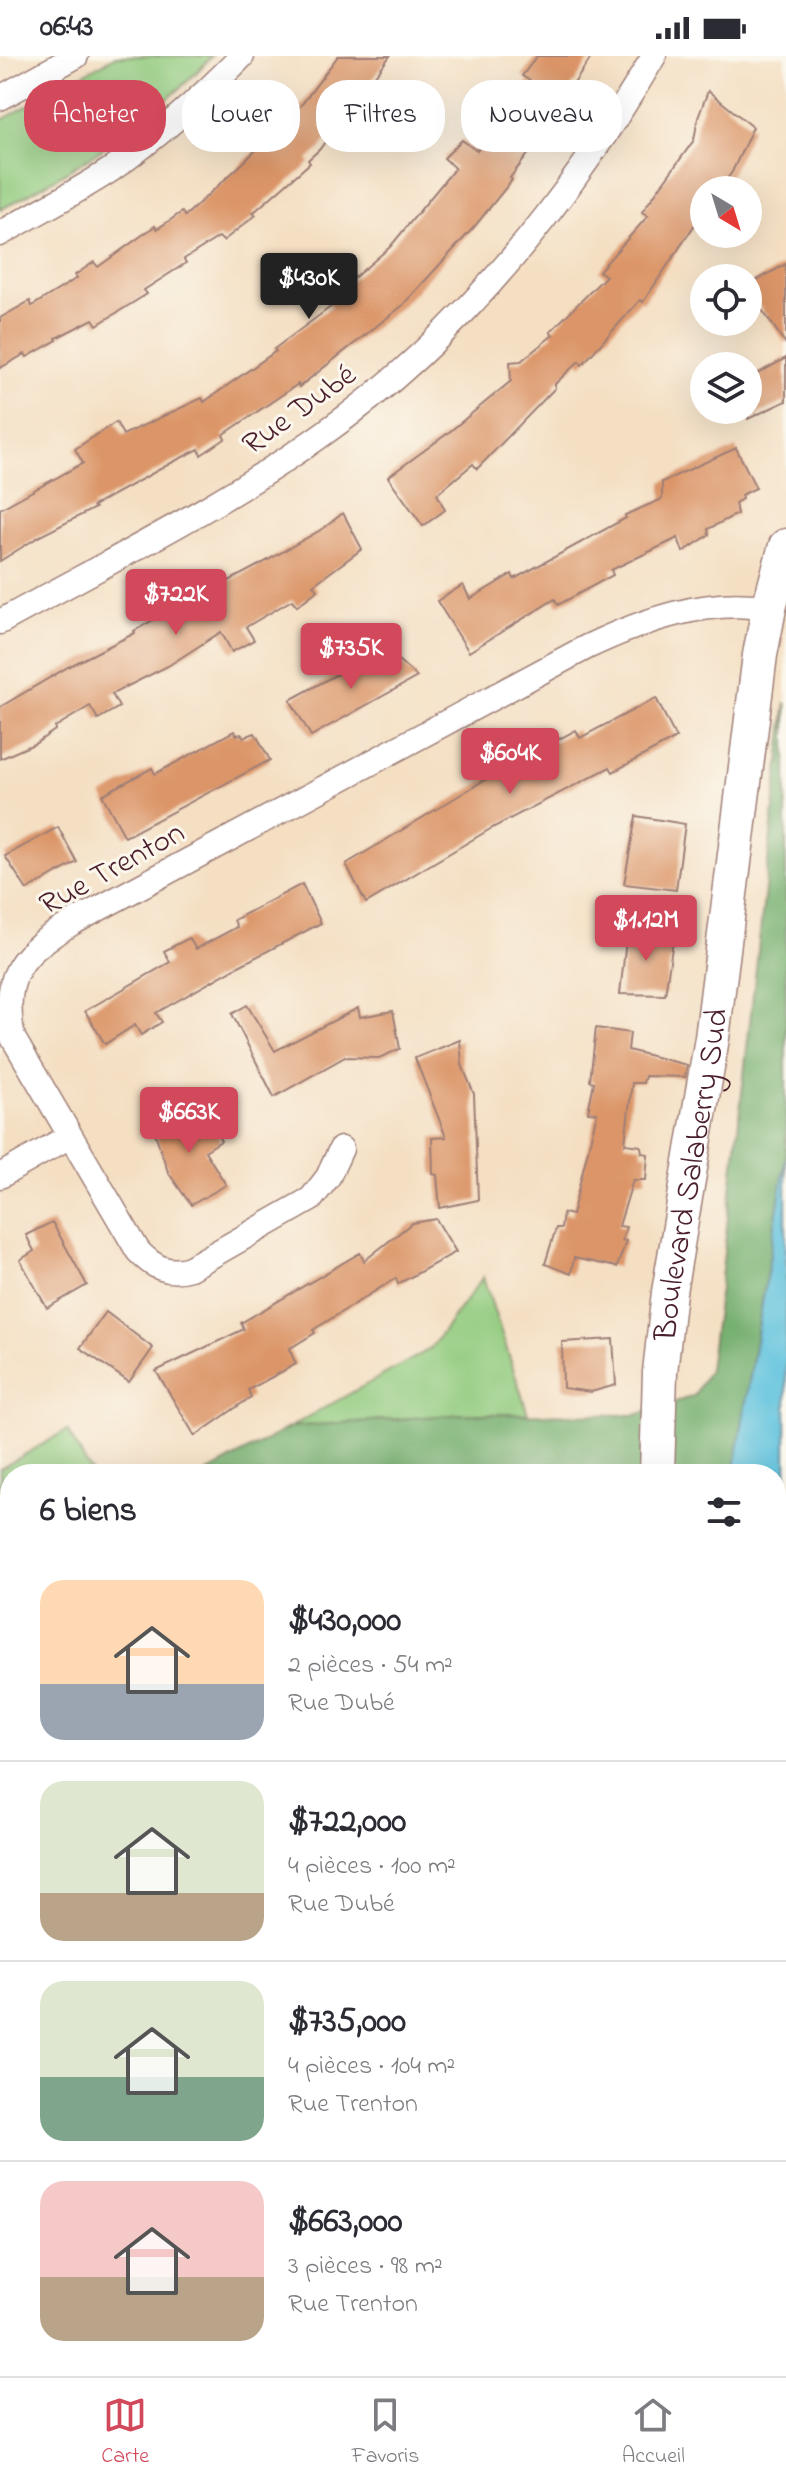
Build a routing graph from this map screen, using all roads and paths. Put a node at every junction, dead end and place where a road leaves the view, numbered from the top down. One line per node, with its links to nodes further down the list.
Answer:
1 (76, 56): 4 (street)
2 (242, 56): 5 (street)
3 (654, 56): 8 (street, Rue Dubé)
4 (0, 98)
5 (0, 234)
6 (786, 546): 7 (street, Boulevard Salaberry Sud)
7 (769, 608): 9 (street, Rue Trenton); 12 (street, Boulevard Salaberry Sud)
8 (0, 622)
9 (70, 1136): 10 (street, Rue Trenton); 11 (street)
10 (341, 1149)
11 (0, 1176)
12 (657, 1464)

